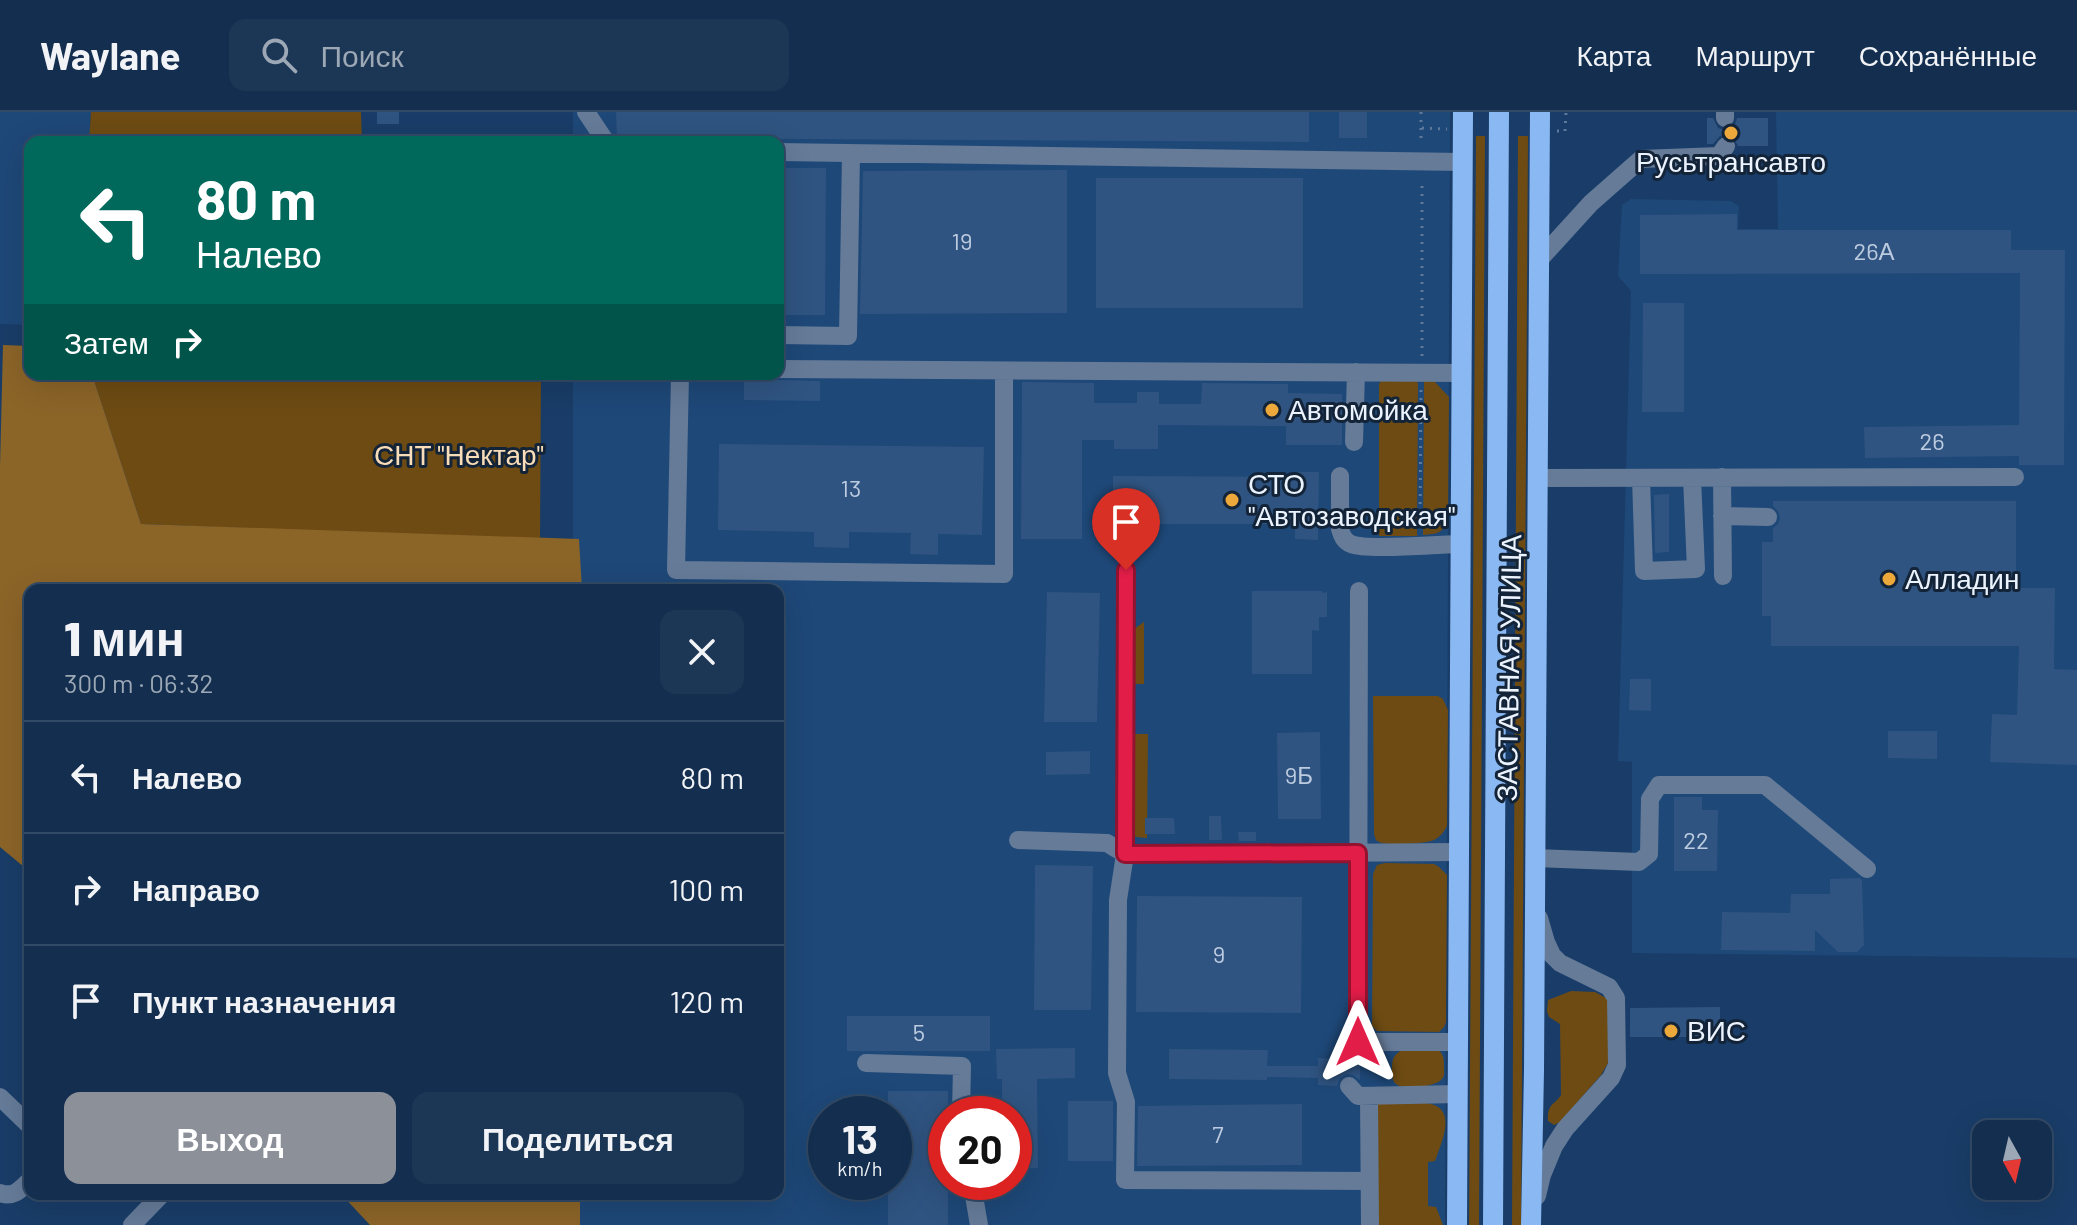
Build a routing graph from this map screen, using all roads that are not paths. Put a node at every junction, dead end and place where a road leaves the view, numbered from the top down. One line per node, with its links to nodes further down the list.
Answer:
1 (586, 112): 5 (street)
2 (1463, 112): 9 (main road, ЗАСТАВНАЯ УЛИЦА)
3 (1499, 112): 57 (main road, ЗАСТАВНАЯ УЛИЦА)
4 (1540, 112): 10 (main road, ЗАСТАВНАЯ УЛИЦА)
5 (602, 136)
6 (1726, 146): 10 (street)
7 (784, 152): 8 (street)
8 (851, 154): 9 (street); 11 (street)
9 (1463, 162): 15 (main road, ЗАСТАВНАЯ УЛИЦА)
10 (1539, 260): 21 (main road, ЗАСТАВНАЯ УЛИЦА)
11 (784, 335)
12 (784, 369): 13 (street)
13 (1004, 371): 14 (street); 16 (street)
14 (1356, 372): 15 (street); 17 (street)
15 (1462, 373): 26 (main road, ЗАСТАВНАЯ УЛИЦА)
16 (680, 380)
17 (1354, 442)
18 (1340, 476): 26 (street)
19 (1722, 477): 20 (street); 23 (street); 24 (street)
20 (2015, 477)
21 (1539, 478): 22 (street); 34 (main road, ЗАСТАВНАЯ УЛИЦА)
22 (1641, 478): 23 (street); 23 (street)
23 (1692, 478)
24 (1722, 516): 25 (street); 28 (street)
25 (1768, 517)
26 (1461, 544): 31 (main road, ЗАСТАВНАЯ УЛИЦА)
27 (1126, 570): 33 (street)
28 (1723, 576)
29 (1359, 591): 32 (street)
30 (1018, 840): 33 (street)
31 (1459, 852): 32 (street); 38 (main road, ЗАСТАВНАЯ УЛИЦА)
32 (1358, 853): 33 (street); 37 (street)
33 (1125, 854): 47 (street)
34 (1535, 858): 35 (street); 36 (main road, ЗАСТАВНАЯ УЛИЦА)
35 (1867, 869)
36 (1534, 897): 52 (main road, ЗАСТАВНАЯ УЛИЦА); 52 (street)
37 (1358, 1042): 38 (street); 39 (street)
38 (1458, 1042): 42 (main road, ЗАСТАВНАЯ УЛИЦА)
39 (1346, 1059)
40 (866, 1063): 43 (street)
41 (1349, 1086): 44 (street)
42 (1458, 1094): 44 (street); 56 (main road, ЗАСТАВНАЯ УЛИЦА)
43 (961, 1096)
44 (1369, 1096): 47 (street)
45 (0, 1097): 46 (street)
46 (24, 1120)
47 (1369, 1181): 55 (street)
48 (24, 1186): 49 (street)
49 (0, 1193)
50 (156, 1200): 53 (street)
51 (975, 1200): 54 (street)
52 (1531, 1224)
53 (132, 1225)
54 (979, 1225)
55 (1370, 1225)
56 (1457, 1225)
57 (1493, 1225)

